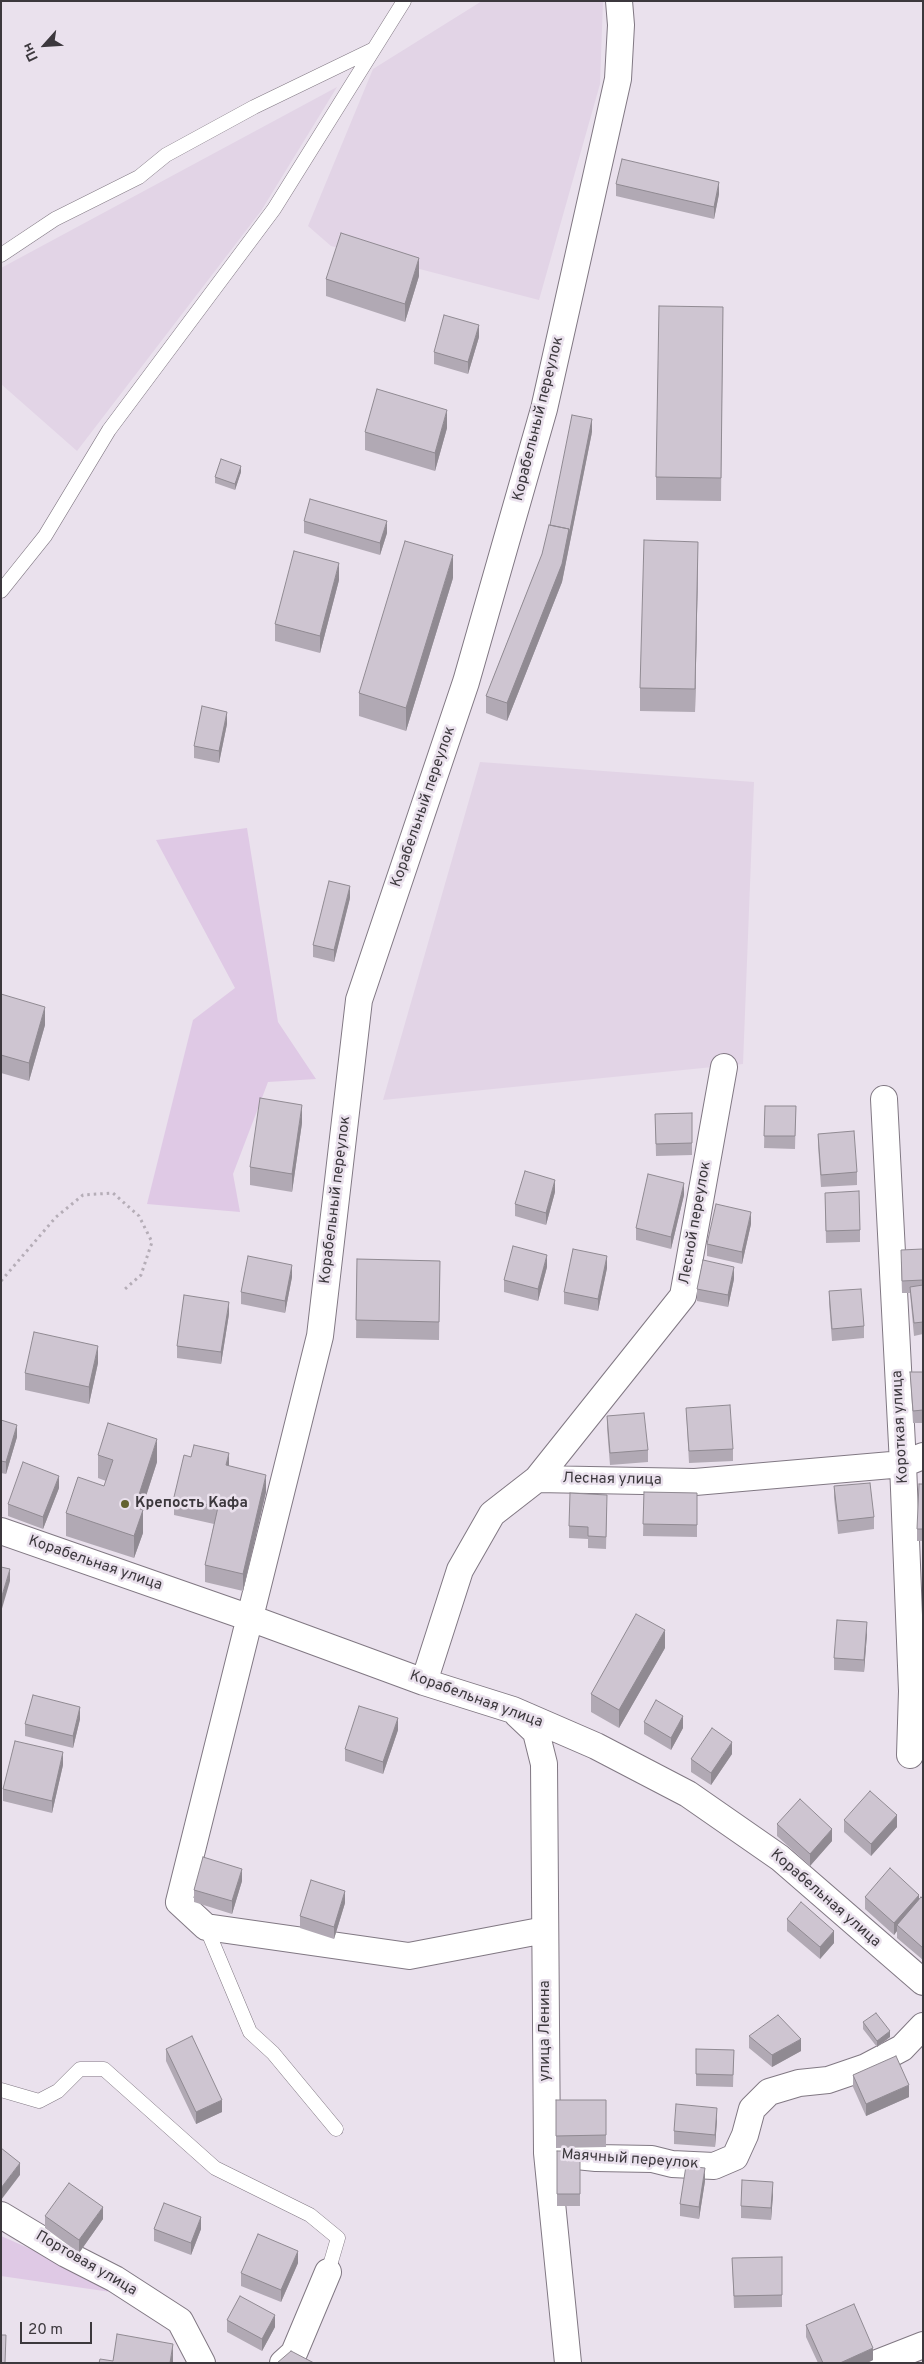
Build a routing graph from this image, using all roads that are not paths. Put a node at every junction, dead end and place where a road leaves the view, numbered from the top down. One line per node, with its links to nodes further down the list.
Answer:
1 (404, 1): 3 (lane)
2 (619, 1): 11 (street, Корабельный переулок)
3 (374, 49): 4 (lane); 5 (lane)
4 (1, 255)
5 (1, 590)
6 (724, 1068): 9 (street, Лесной переулок)
7 (884, 1099): 8 (street, Короткая улица)
8 (913, 1460): 9 (street, Лесная улица); 14 (street, Короткая улица)
9 (537, 1479): 12 (street)
10 (1, 1532): 11 (street, Корабельная улица)
11 (250, 1618): 12 (street, Корабельная улица); 15 (street, Корабельный переулок)
12 (424, 1682): 13 (street, Корабельная улица)
13 (513, 1710): 16 (street, улица Ленина); 17 (street, Корабельная улица)
14 (910, 1755)
15 (206, 1927): 16 (street); 20 (lane)
16 (545, 1930): 21 (street, улица Ленина)
17 (923, 1982)
18 (923, 2026): 21 (street, Маячный переулок)
19 (1, 2090): 23 (lane)
20 (336, 2129)
21 (547, 2153): 27 (street, улица Ленина)
22 (1, 2215): 25 (street, Портовая улица)
23 (328, 2272): 26 (street)
24 (923, 2346): 28 (street)
25 (202, 2363)
26 (283, 2363)
27 (568, 2363)
28 (878, 2363)

